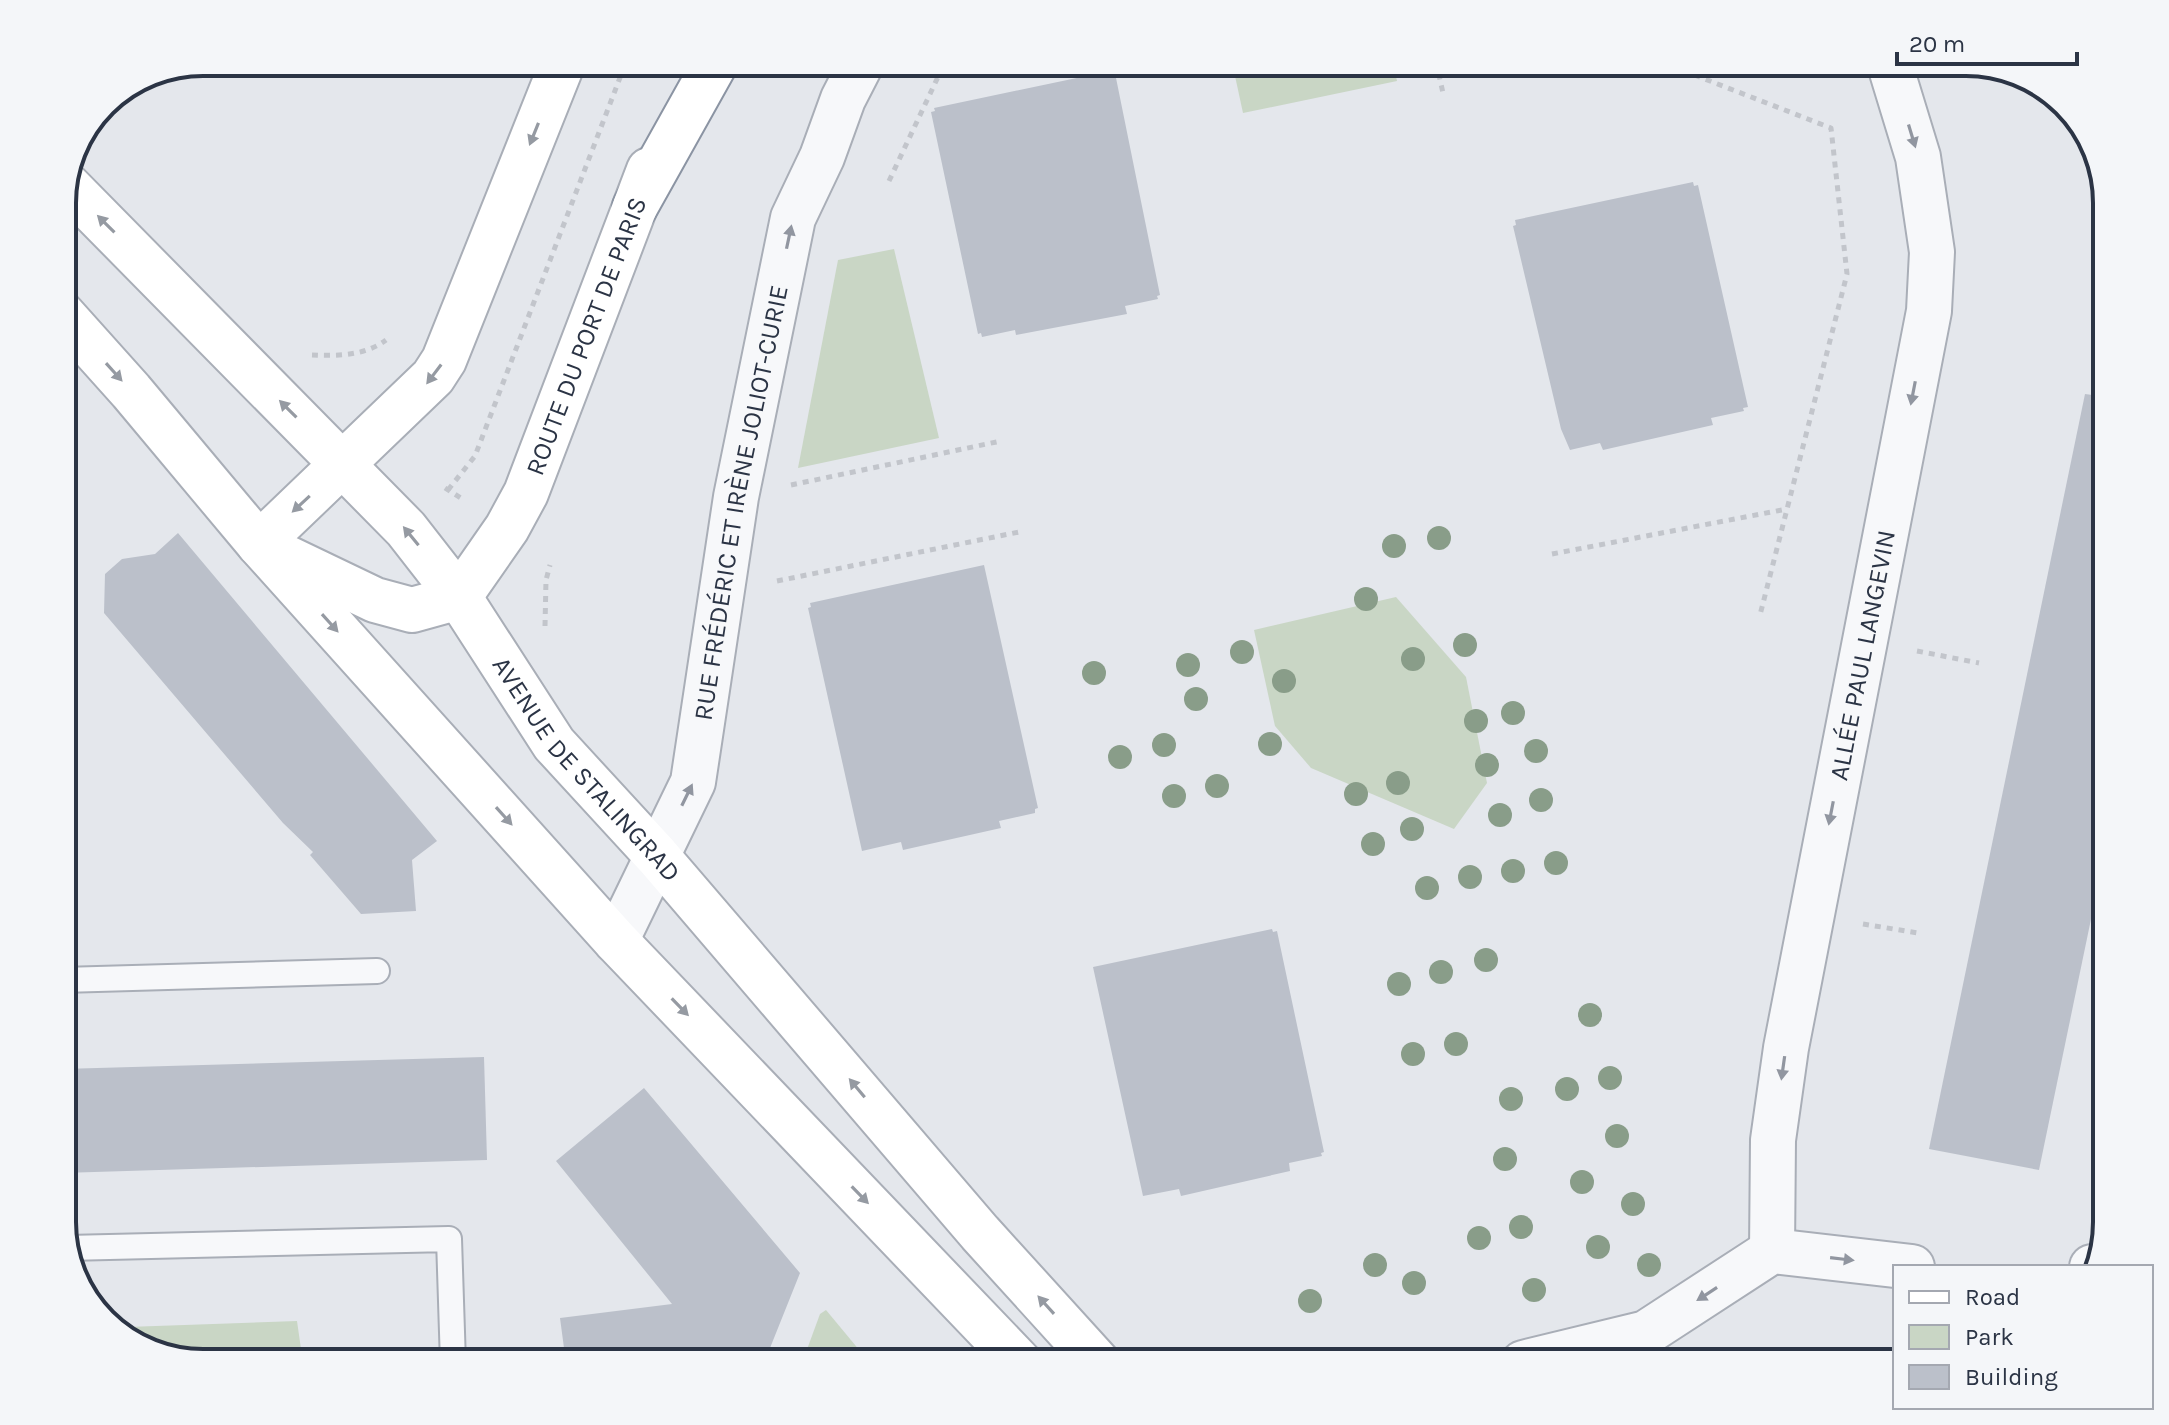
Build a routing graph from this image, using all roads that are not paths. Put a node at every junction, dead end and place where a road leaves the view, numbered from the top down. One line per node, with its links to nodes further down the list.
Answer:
1 (557, 76): 9 (main road, one-way to 9)
2 (686, 76): 7 (main road, ROUTE DU PORT DE PARIS)
3 (708, 76): 7 (main road)
4 (855, 76): 12 (street, RUE FRÉDÉRIC ET IRÈNE JOLIOT-CURIE, one-way to 4)
5 (1893, 76): 17 (street, ALLÉE PAUL LANGEVIN, one-way to 17)
6 (76, 194): 9 (main road, AVENUE DE STALINGRAD, one-way to 6)
7 (635, 207): 11 (main road, ROUTE DU PORT DE PARIS)
8 (76, 330): 10 (main road, one-way to 10)
9 (343, 465): 10 (main road, one-way to 10); 11 (main road, AVENUE DE STALINGRAD, one-way to 9)
10 (259, 544): 11 (main road); 13 (main road, one-way to 13)
11 (459, 597): 12 (main road, AVENUE DE STALINGRAD)
12 (657, 856): 13 (street, RUE FRÉDÉRIC ET IRÈNE JOLIOT-CURIE); 21 (main road, AVENUE DE STALINGRAD, one-way to 12)
13 (616, 941): 20 (main road, one-way to 20)
14 (377, 971): 15 (lane)
15 (76, 980)
16 (78, 1248): 19 (lane)
17 (1772, 1251): 18 (street, one-way to 18); 22 (street, one-way to 22)
18 (1894, 1265)
19 (453, 1349)
20 (1007, 1349)
21 (1085, 1349)
22 (1580, 1349)

